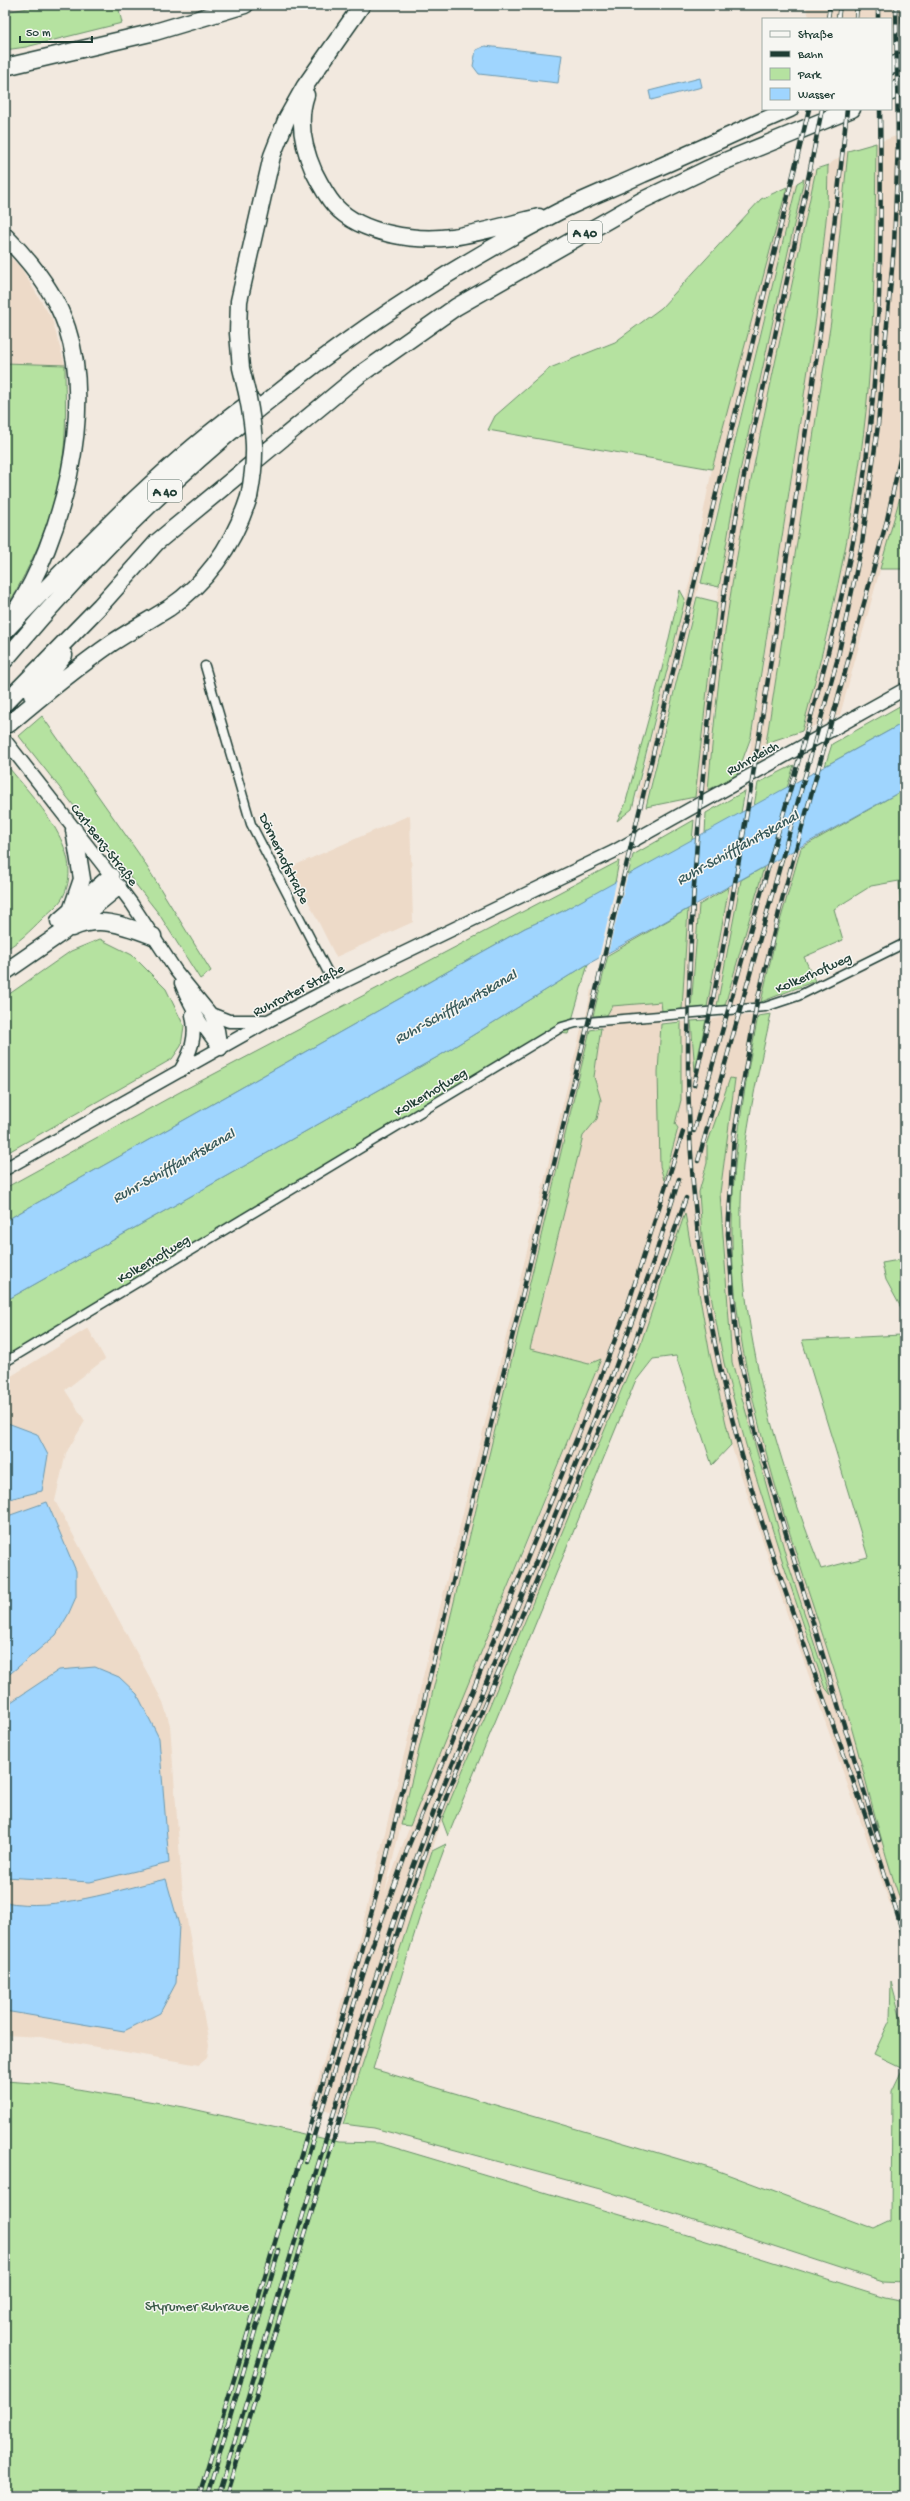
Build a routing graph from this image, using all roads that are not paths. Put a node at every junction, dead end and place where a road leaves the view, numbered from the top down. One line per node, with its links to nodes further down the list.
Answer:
1 (214, 5): 4 (highway)
2 (245, 5): 7 (highway)
3 (362, 5): 12 (highway)
4 (5, 58)
5 (905, 60): 6 (highway)
6 (892, 66)
7 (5, 67)
8 (905, 85): 9 (highway)
9 (892, 92)
10 (788, 110): 13 (highway, A 40)
11 (850, 110): 16 (highway, A 40)
12 (294, 119): 13 (highway); 23 (highway, bridge)
13 (560, 212): 15 (highway, A 40)
14 (5, 236): 17 (highway)
15 (344, 343): 18 (highway); 19 (highway, A 40)
16 (100, 606): 22 (highway, A 40); 23 (highway)
17 (5, 628)
18 (5, 631)
19 (5, 660)
20 (206, 666): 35 (street, Dörnerhofstraße)
21 (905, 689): 26 (main road, Ruhrdeich)
22 (5, 703)
23 (7, 726)
24 (5, 740): 25 (main road, Carl-Benz-Straße)
25 (74, 830): 27 (main road, Carl-Benz-Straße); 28 (highway)
26 (613, 852): 35 (main road, Ruhrorter Straße)
27 (115, 881): 28 (highway); 29 (highway); 30 (main road, Carl-Benz-Straße)
28 (71, 912): 32 (highway)
29 (63, 932): 30 (highway); 34 (highway)
30 (153, 936): 33 (main road, Carl-Benz-Straße)
31 (905, 943): 42 (street, Kolkerhofweg)
32 (5, 962)
33 (176, 971): 36 (main road, Carl-Benz-Straße); 37 (main road, Carl-Benz-Straße)
34 (5, 972)
35 (335, 986): 38 (main road, Ruhrorter Straße)
36 (190, 1006): 39 (main road, Carl-Benz-Straße); 40 (main road)
37 (211, 1014): 38 (main road); 39 (main road, Carl-Benz-Straße)
38 (270, 1020): 39 (main road, Ruhrorter Straße)
39 (221, 1049): 40 (main road, Ruhrorter Straße)
40 (180, 1071): 41 (main road, Ruhrorter Straße)
41 (5, 1169)
42 (5, 1362)

